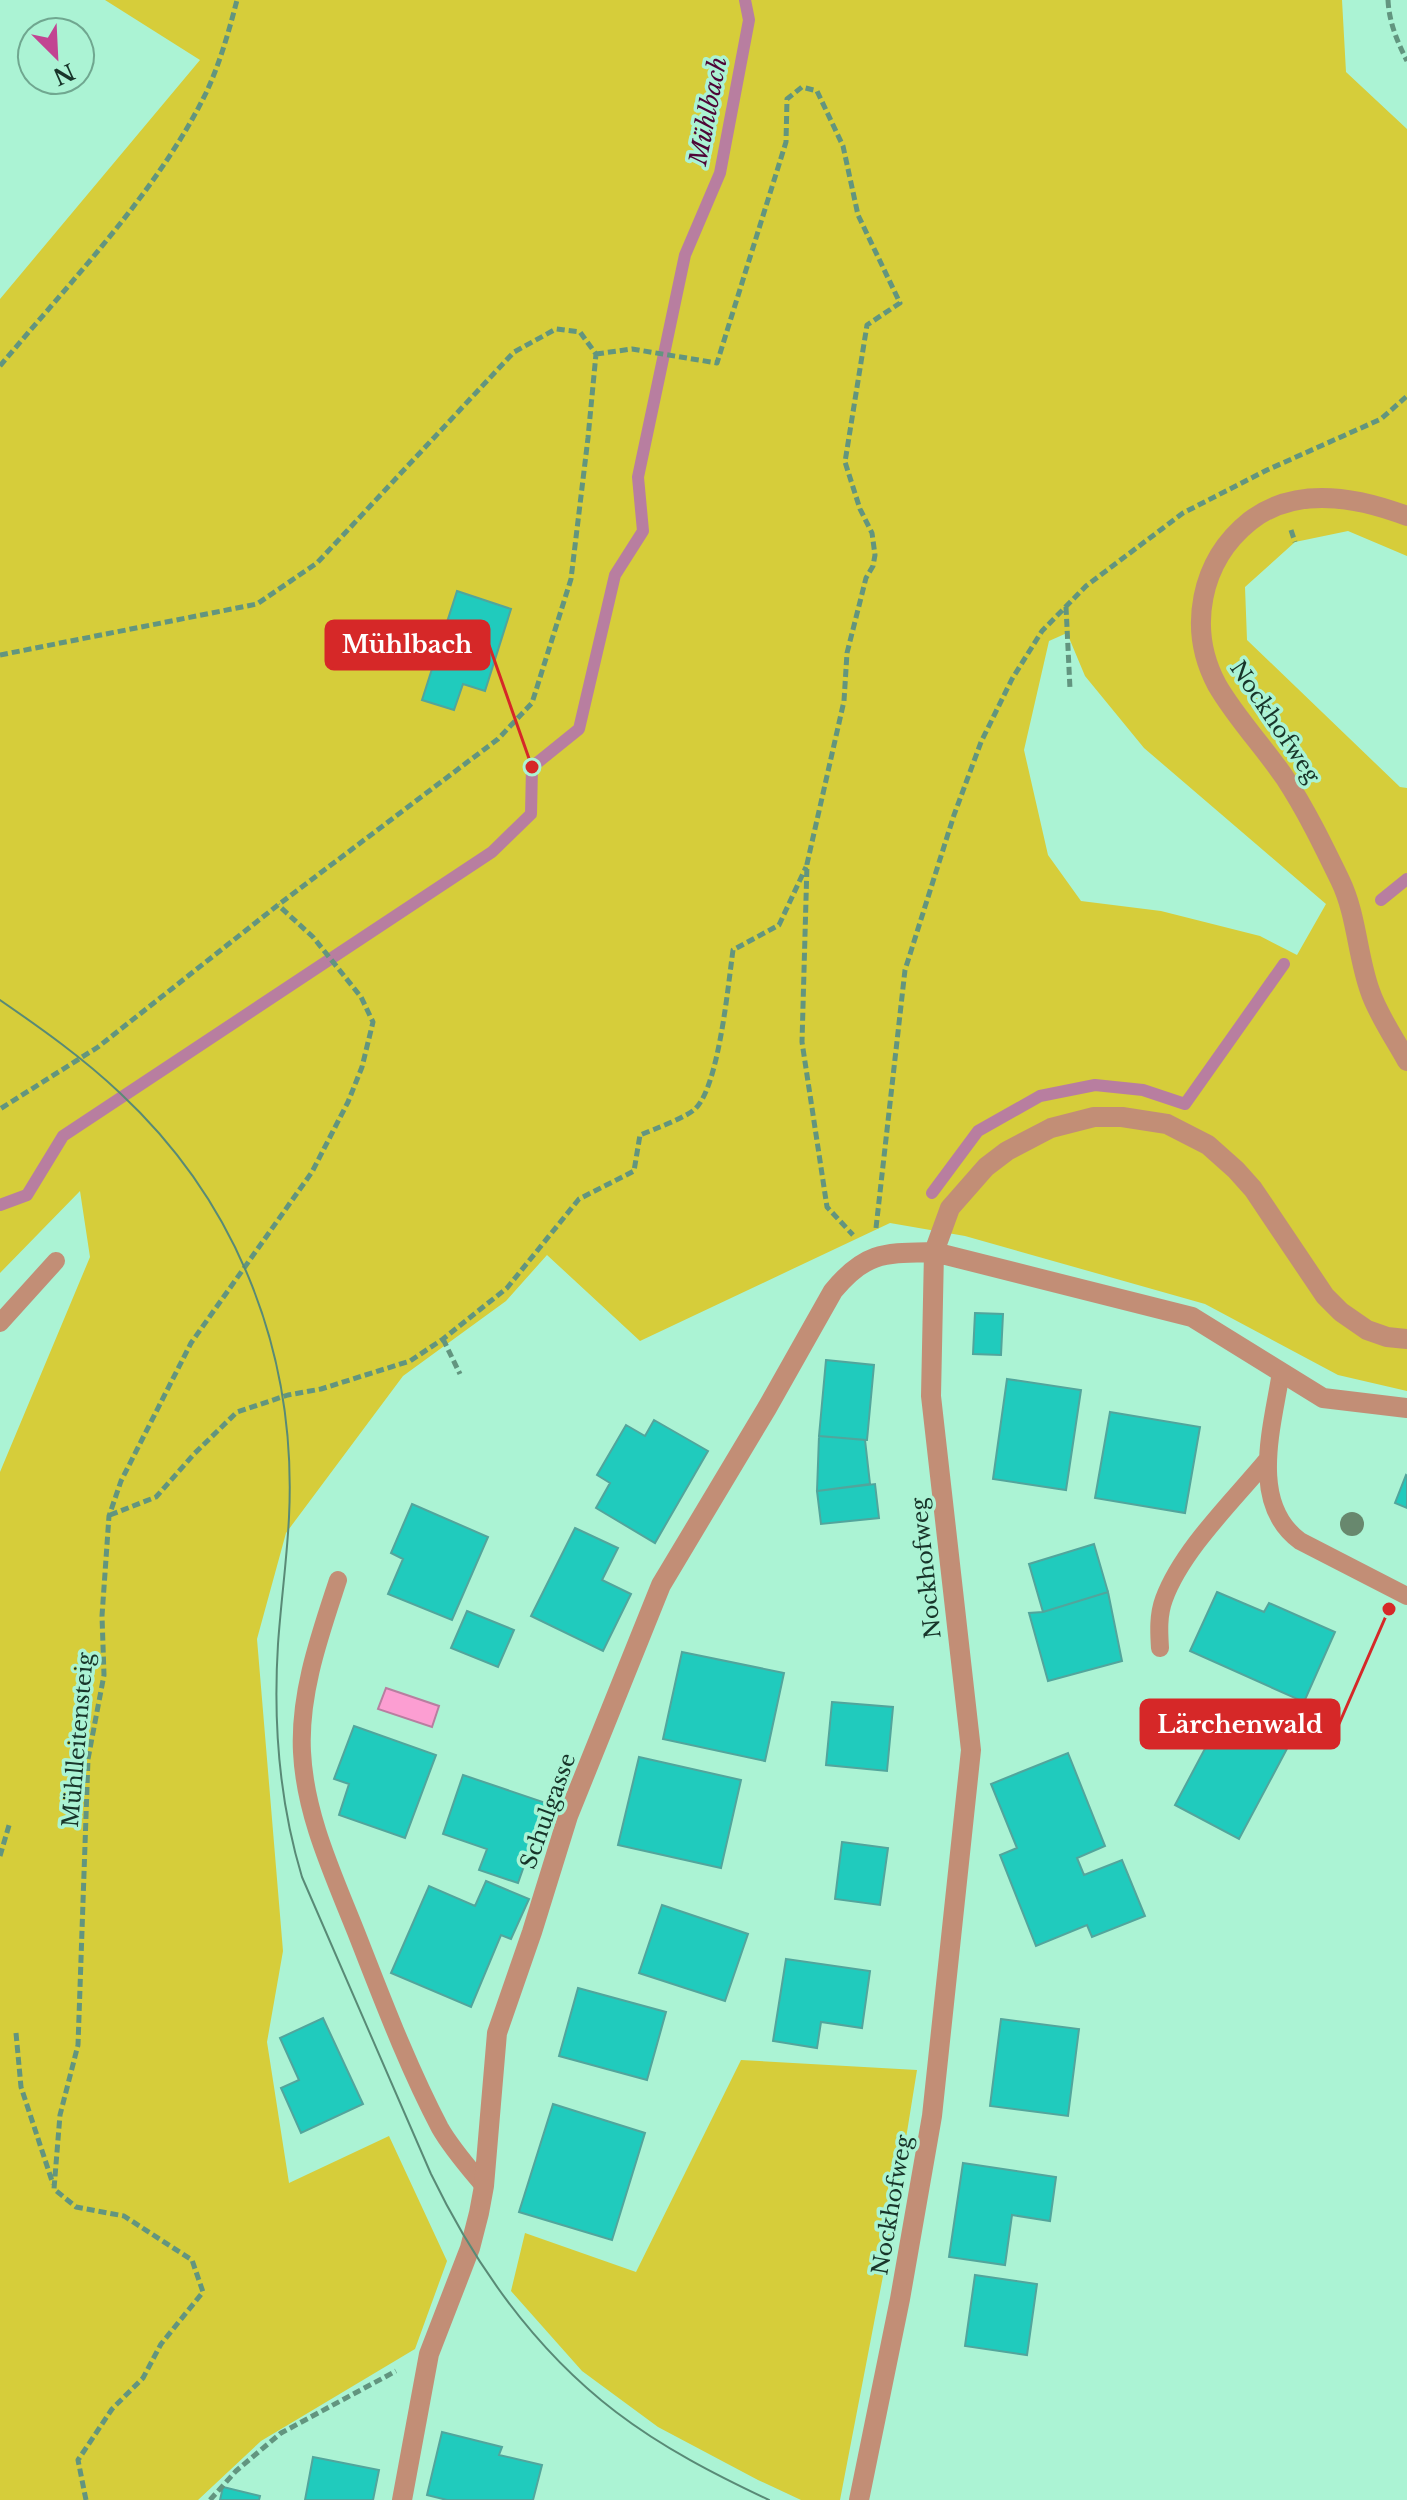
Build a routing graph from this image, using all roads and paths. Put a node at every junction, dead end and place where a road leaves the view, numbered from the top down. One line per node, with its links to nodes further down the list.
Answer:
1 (237, 0): 5 (path)
2 (1388, 0): 3 (path)
3 (1407, 61)
4 (596, 354): 9 (path); 11 (path); 12 (path)
5 (0, 366)
6 (1407, 396): 8 (path)
7 (1407, 516): 13 (street, Nockhofweg)
8 (1066, 607): 10 (path); 16 (path)
9 (0, 655)
10 (1070, 689)
11 (807, 864): 16 (path); 19 (path)
12 (278, 905): 14 (path); 25 (path, Mühlleitensteig)
13 (1407, 1061)
14 (0, 1109)
15 (934, 1252): 16 (street, Schulgasse); 20 (street, Nockhofweg); 21 (street, Schulgasse); 38 (street, Nockhofweg)
16 (873, 1257): 32 (street, Schulgasse)
17 (56, 1261): 18 (lane)
18 (0, 1323)
19 (443, 1339): 22 (path); 25 (path)
20 (1407, 1339)
21 (1281, 1372): 23 (street, Schulgasse); 24 (lane)
22 (460, 1374)
23 (1407, 1408)
24 (1267, 1460): 27 (lane); 28 (lane)
25 (109, 1516): 33 (path, Mühlleitensteig)
26 (338, 1580): 32 (lane)
27 (1407, 1596)
28 (1160, 1648)
29 (10, 1822): 30 (path)
30 (0, 1856)
31 (16, 2033): 33 (path)
32 (484, 2186): 34 (street, Schulgasse)
33 (54, 2189): 35 (path)
34 (429, 2354): 36 (path); 37 (street, Schulgasse)
35 (86, 2500)
36 (210, 2500)
37 (402, 2500)
38 (859, 2500)

